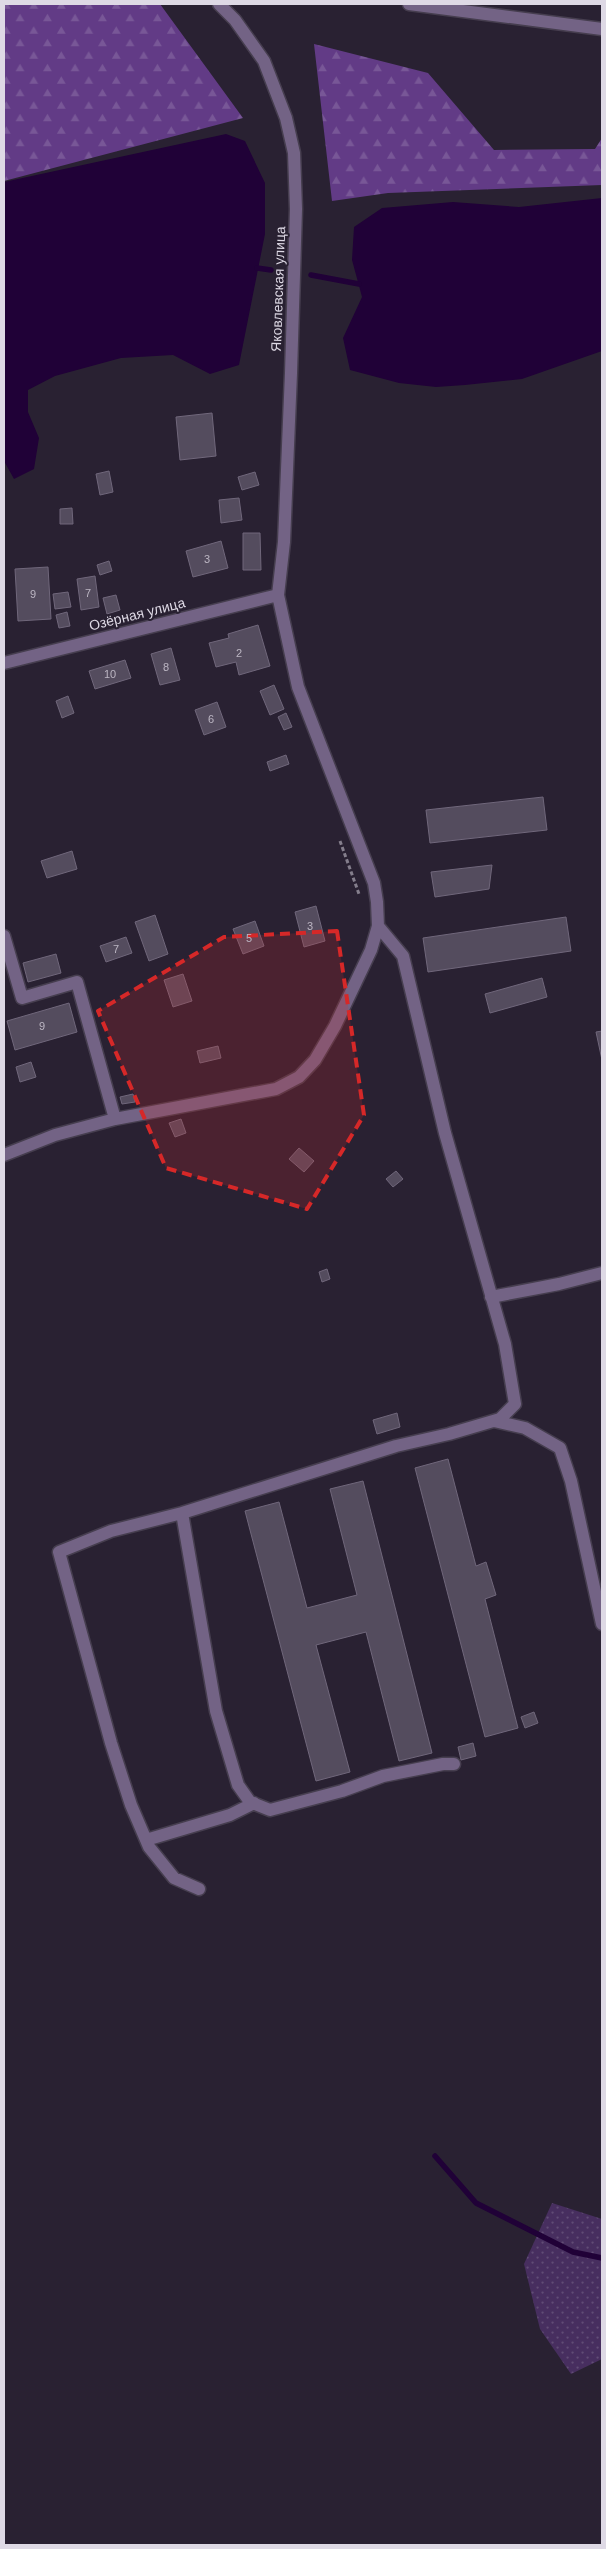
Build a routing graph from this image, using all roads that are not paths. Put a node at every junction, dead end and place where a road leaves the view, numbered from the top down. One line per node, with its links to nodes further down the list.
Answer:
1 (219, 4): 4 (street, Яковлевская улица)
2 (409, 4): 3 (street)
3 (602, 29)
4 (278, 596): 5 (street, Озёрная улица); 6 (street, Яковлевская улица)
5 (4, 663)
6 (378, 926): 8 (street); 11 (street)
7 (4, 936): 8 (street)
8 (115, 1119): 9 (street)
9 (4, 1154)
10 (602, 1273): 11 (street)
11 (491, 1297): 12 (street)
12 (494, 1421): 13 (street); 14 (street)
13 (182, 1513): 16 (street); 17 (street)
14 (602, 1624)
15 (454, 1764): 16 (street)
16 (254, 1804): 17 (street)
17 (146, 1840): 18 (street)
18 (199, 1889)

